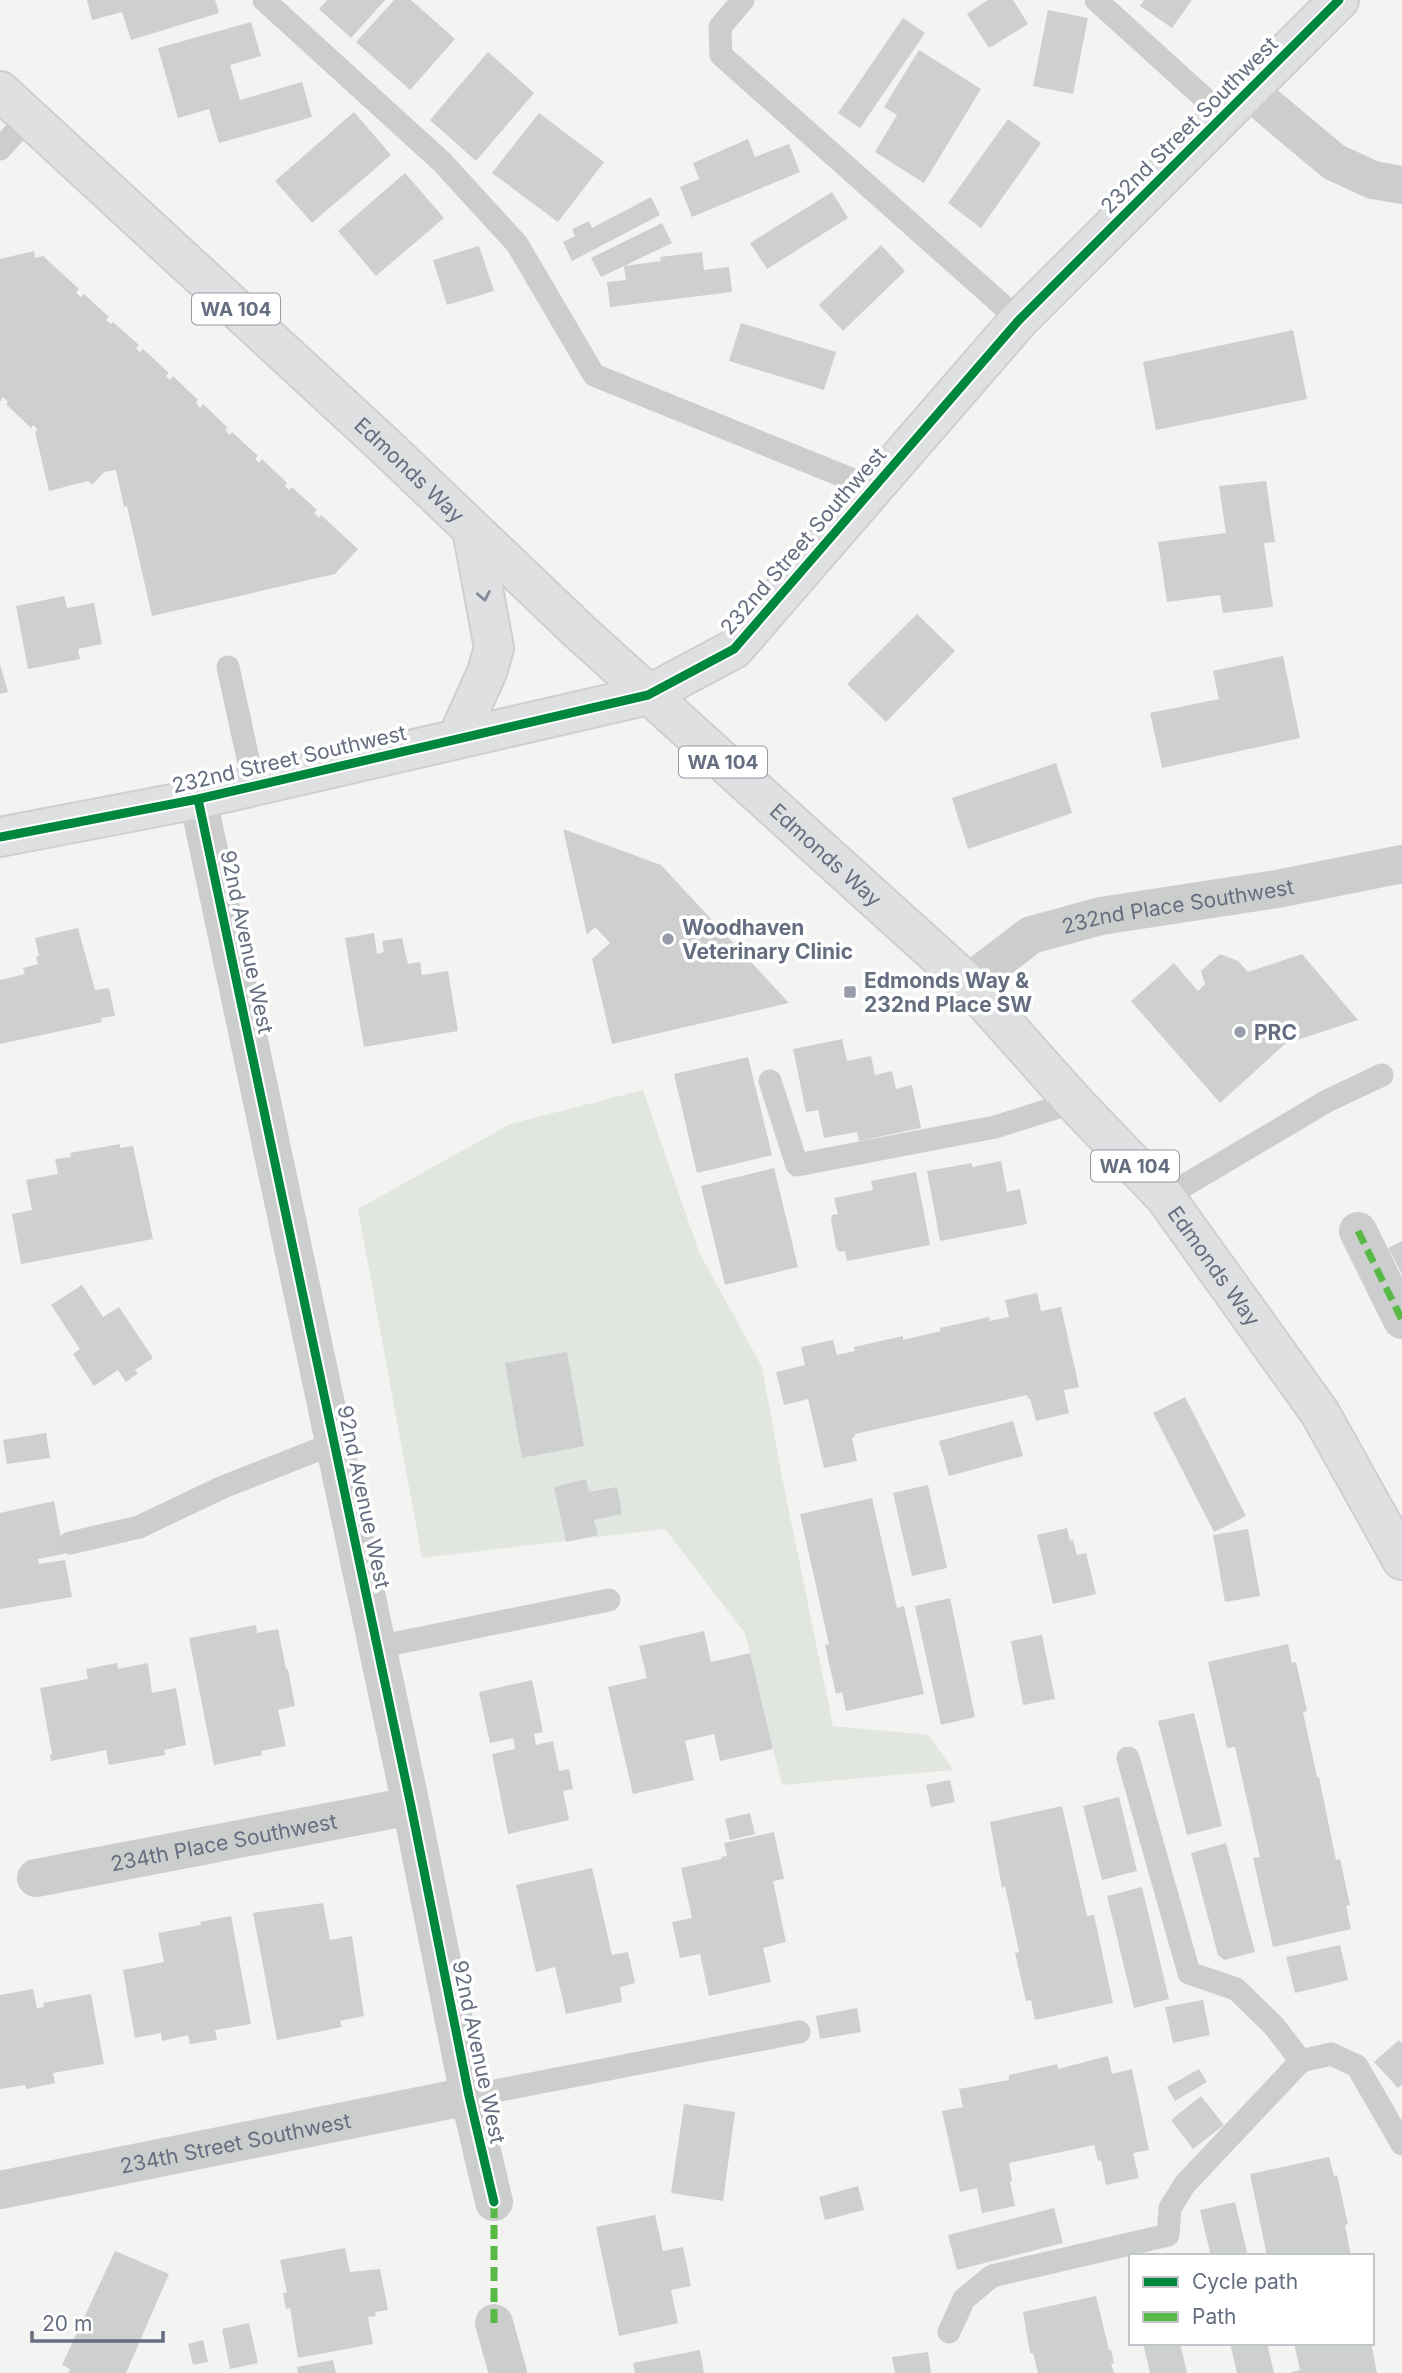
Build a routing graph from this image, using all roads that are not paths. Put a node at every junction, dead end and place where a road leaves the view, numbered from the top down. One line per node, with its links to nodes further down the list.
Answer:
1 (264, 0): 11 (lane)
2 (743, 0): 10 (lane)
3 (1096, 0): 6 (lane)
4 (1339, 0): 6 (main road, 232nd Street Southwest)
5 (0, 91): 7 (main road, Edmonds Way / WA 104)
6 (1235, 102): 9 (street); 10 (main road, 232nd Street Southwest)
7 (28, 118): 8 (lane); 12 (main road, Edmonds Way / WA 104)
8 (0, 149)
9 (1402, 186)
10 (1018, 320): 11 (main road, 232nd Street Southwest)
11 (873, 488): 14 (main road, 232nd Street Southwest)
12 (472, 529): 14 (main road, Edmonds Way / WA 104); 15 (main road, one-way to 15)
13 (228, 667): 16 (lane)
14 (648, 695): 15 (main road, 232nd Street Southwest); 20 (main road, Edmonds Way / WA 104)
15 (457, 739): 16 (main road, 232nd Street Southwest)
16 (254, 786): 17 (main road, 232nd Street Southwest)
17 (198, 799): 18 (main road, 232nd Street Southwest); 27 (street, 92nd Avenue West)
18 (0, 837)
19 (1402, 864): 20 (street, 232nd Place Southwest)
20 (968, 983): 23 (main road, Edmonds Way / WA 104)
21 (1382, 1075): 24 (lane)
22 (770, 1081): 23 (lane)
23 (1074, 1102): 24 (main road, Edmonds Way / WA 104)
24 (1165, 1197): 29 (main road, Edmonds Way / WA 104)
25 (1358, 1231): 26 (street)
26 (1402, 1320)
27 (335, 1443): 28 (lane); 31 (street, 92nd Avenue West)
28 (70, 1543)
29 (1402, 1560)
30 (609, 1600): 31 (lane)
31 (377, 1647): 33 (street, 92nd Avenue West)
32 (1128, 1758): 36 (lane)
33 (411, 1806): 34 (street, 234th Place Southwest); 37 (street, 92nd Avenue West)
34 (36, 1878)
35 (799, 2032): 37 (lane)
36 (1301, 2061): 38 (lane); 42 (lane)
37 (469, 2096): 39 (street, 234th Street Southwest); 40 (street, 92nd Avenue West)
38 (1402, 2144)
39 (0, 2190)
40 (494, 2202)
41 (494, 2323): 43 (street)
42 (949, 2332)
43 (508, 2373)

